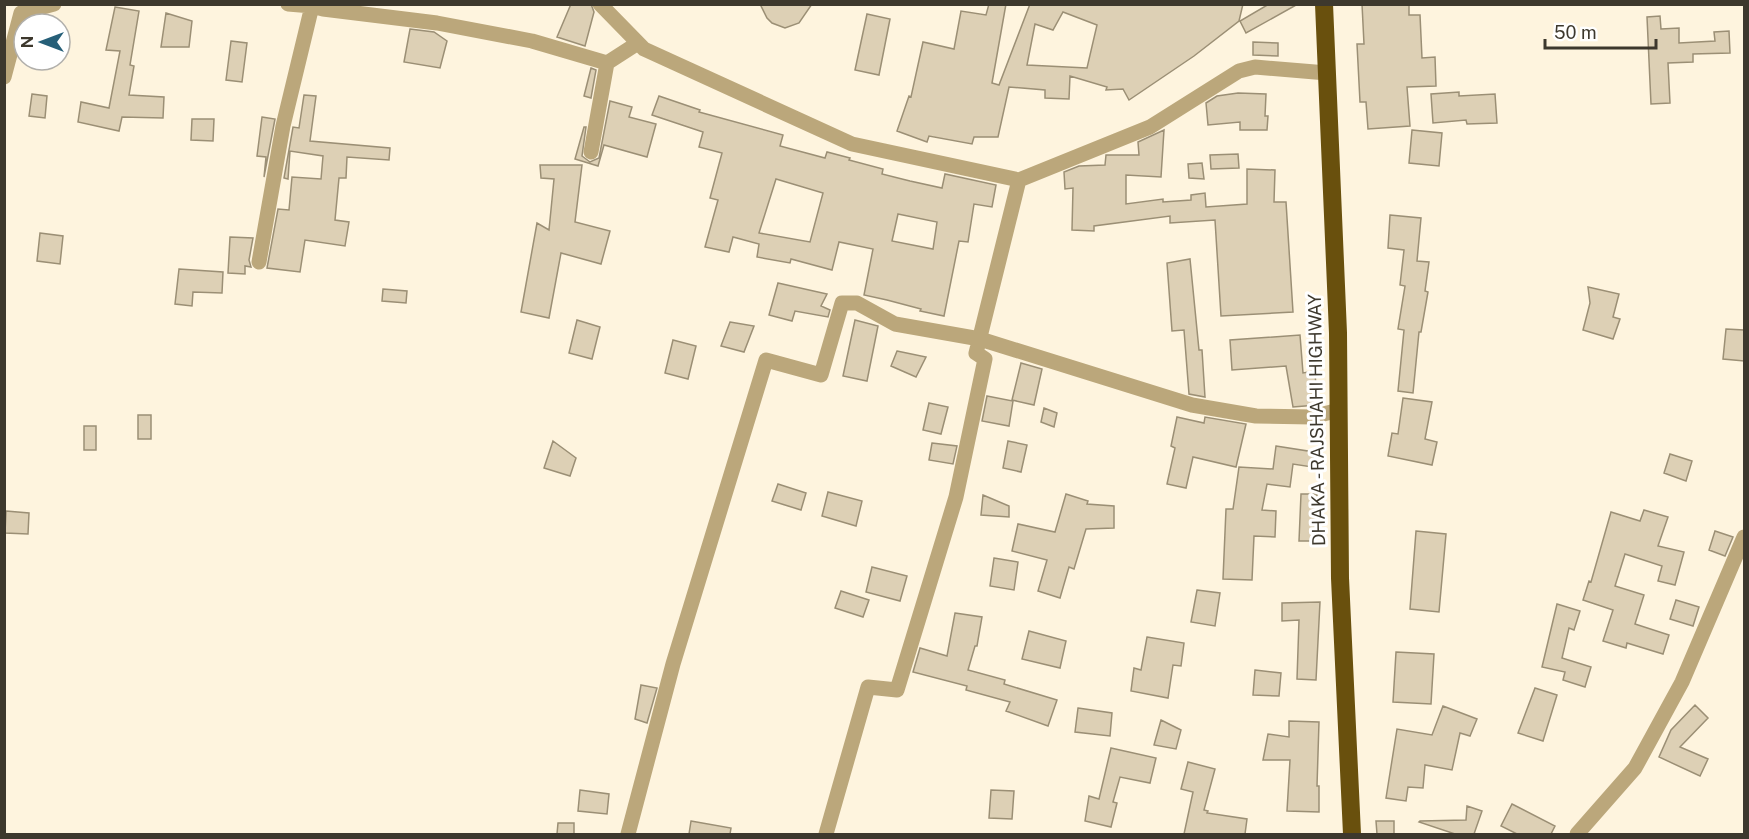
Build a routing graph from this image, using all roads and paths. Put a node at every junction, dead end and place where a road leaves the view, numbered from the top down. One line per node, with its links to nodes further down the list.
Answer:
1 (54, 4): 9 (street)
2 (288, 4): 5 (street)
3 (600, 4): 6 (street)
4 (1324, 4): 8 (highway, DHAKA - RAJSHAHI HIGHWAY)
5 (312, 6): 7 (street); 12 (street)
6 (638, 43): 7 (street); 11 (street)
7 (607, 63): 10 (street)
8 (1328, 73): 11 (street); 14 (highway, DHAKA - RAJSHAHI HIGHWAY)
9 (4, 77)
10 (591, 152)
11 (1019, 180): 13 (street)
12 (259, 262)
13 (980, 339): 14 (street); 16 (street); 17 (street)
14 (1339, 410): 18 (highway, DHAKA - RAJSHAHI HIGHWAY)
15 (1744, 537): 19 (street)
16 (628, 834)
17 (826, 834)
18 (1352, 834)
19 (1577, 834)

